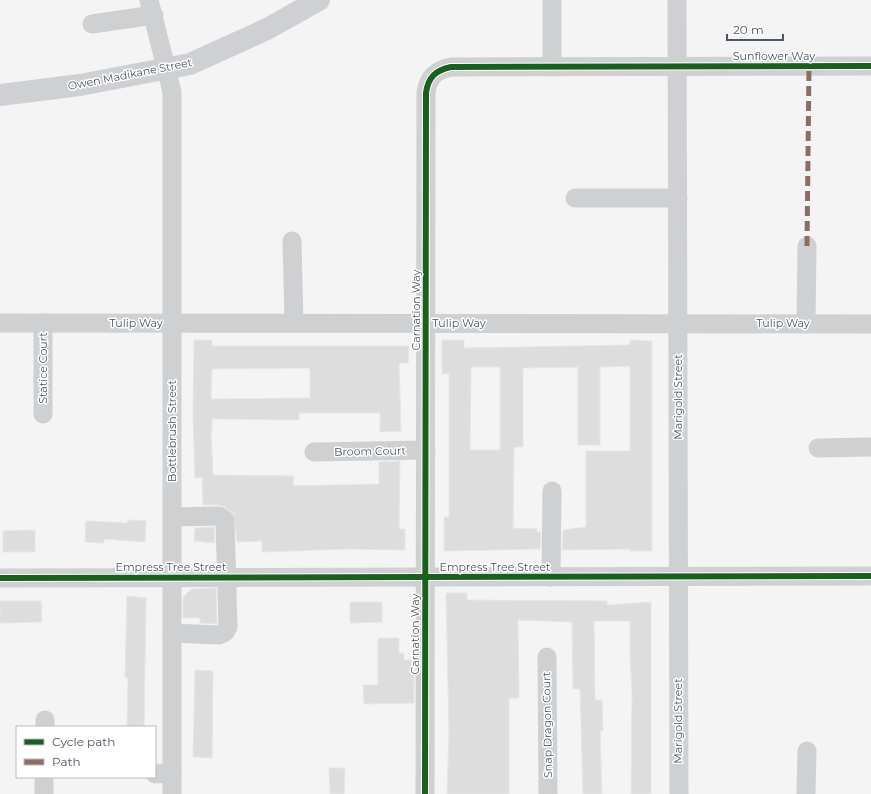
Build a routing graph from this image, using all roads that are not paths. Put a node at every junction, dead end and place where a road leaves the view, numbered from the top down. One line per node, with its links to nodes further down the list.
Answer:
1 (319, 0): 9 (street, Owen Madikane Street)
2 (552, 0): 7 (street)
3 (677, 0): 8 (street, Marigold Street)
4 (152, 8): 5 (street); 9 (street, Bottlebrush Street)
5 (92, 24)
6 (871, 66): 8 (street, Sunflower Way)
7 (552, 67): 8 (street, Carnation Way); 19 (street, Carnation Way)
8 (677, 67): 12 (street, Marigold Street)
9 (166, 69): 10 (street, Owen Madikane Street); 17 (street, Bottlebrush Street)
10 (0, 95)
11 (575, 198): 12 (street)
12 (678, 198): 20 (street, Marigold Street)
13 (292, 241): 18 (street)
14 (806, 246): 21 (street)
15 (0, 322): 16 (street, Tulip Way)
16 (43, 323): 17 (street, Tulip Way); 23 (street, Statice Court)
17 (172, 323): 18 (street, Tulip Way); 29 (street, Bottlebrush Street)
18 (294, 323): 19 (street, Tulip Way)
19 (426, 323): 20 (street, Tulip Way); 26 (street, Carnation Way)
20 (678, 323): 21 (street, Tulip Way); 30 (street, Marigold Street)
21 (806, 324): 22 (street, Tulip Way)
22 (871, 324)
23 (43, 414)
24 (871, 447): 25 (street)
25 (818, 448)
26 (426, 450): 27 (street, Broom Court); 33 (street, Carnation Way)
27 (314, 452)
28 (552, 492): 34 (street)
29 (173, 517): 32 (street); 36 (street, Bottlebrush Street)
30 (678, 576): 31 (street, Empress Tree Street); 34 (street, Empress Tree Street); 46 (street, Marigold Street)
31 (871, 576)
32 (227, 577): 33 (street, Empress Tree Street); 36 (street, Empress Tree Street); 37 (street)
33 (426, 577): 34 (street, Empress Tree Street); 44 (street, Carnation Way)
34 (551, 577)
35 (0, 578): 36 (street, Empress Tree Street)
36 (173, 578): 37 (street, Bottlebrush Street)
37 (172, 633): 40 (street, Bottlebrush Street)
38 (547, 657): 45 (street, Snap Dragon Court)
39 (807, 751): 47 (street)
40 (164, 774): 43 (street, Bottlebrush Street)
41 (44, 778): 42 (street)
42 (44, 794)
43 (172, 794)
44 (425, 794)
45 (548, 794)
46 (678, 794)
47 (806, 794)

